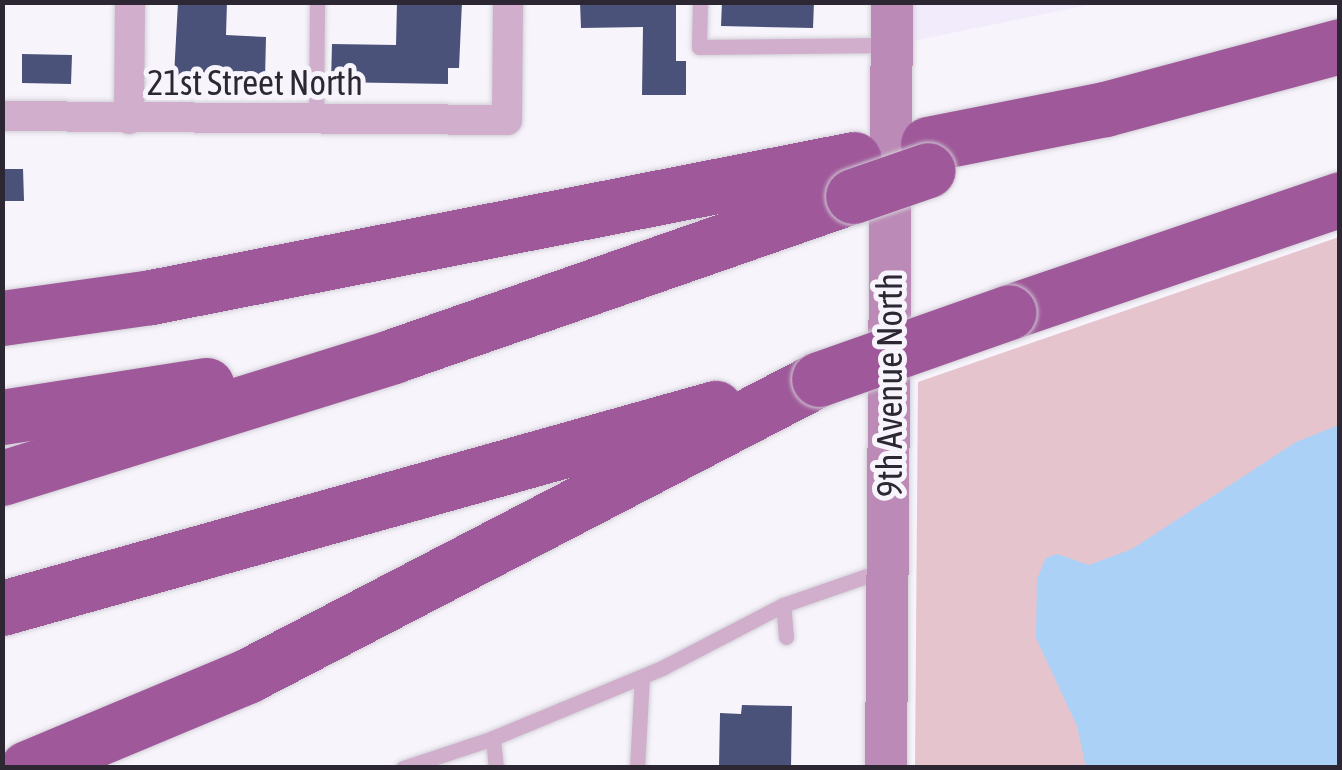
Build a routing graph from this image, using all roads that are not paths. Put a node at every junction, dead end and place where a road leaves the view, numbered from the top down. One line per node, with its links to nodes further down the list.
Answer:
1 (130, 2): 9 (street)
2 (317, 2): 10 (lane)
3 (508, 2): 10 (street, 21st Street North)
4 (700, 2): 6 (lane)
5 (892, 2): 6 (street, 9th Avenue North)
6 (892, 45): 18 (street, 9th Avenue North)
7 (1340, 46): 11 (highway, bridge)
8 (2, 116): 9 (street, 21st Street North)
9 (128, 119): 10 (street, 21st Street North)
10 (316, 120)
11 (854, 177): 13 (highway); 14 (highway)
12 (1340, 199): 15 (highway, bridge)
13 (2, 318)
14 (393, 356): 16 (highway); 17 (highway)
15 (819, 379): 20 (highway); 24 (highway)
16 (2, 417)
17 (2, 478)
18 (888, 569): 19 (lane); 28 (street, 9th Avenue North)
19 (783, 605): 21 (lane); 22 (lane)
20 (2, 608)
21 (786, 637)
22 (642, 677): 23 (lane); 27 (lane)
23 (493, 738): 25 (lane); 26 (lane)
24 (27, 768)
25 (403, 768)
26 (496, 768)
27 (637, 768)
28 (886, 768)

